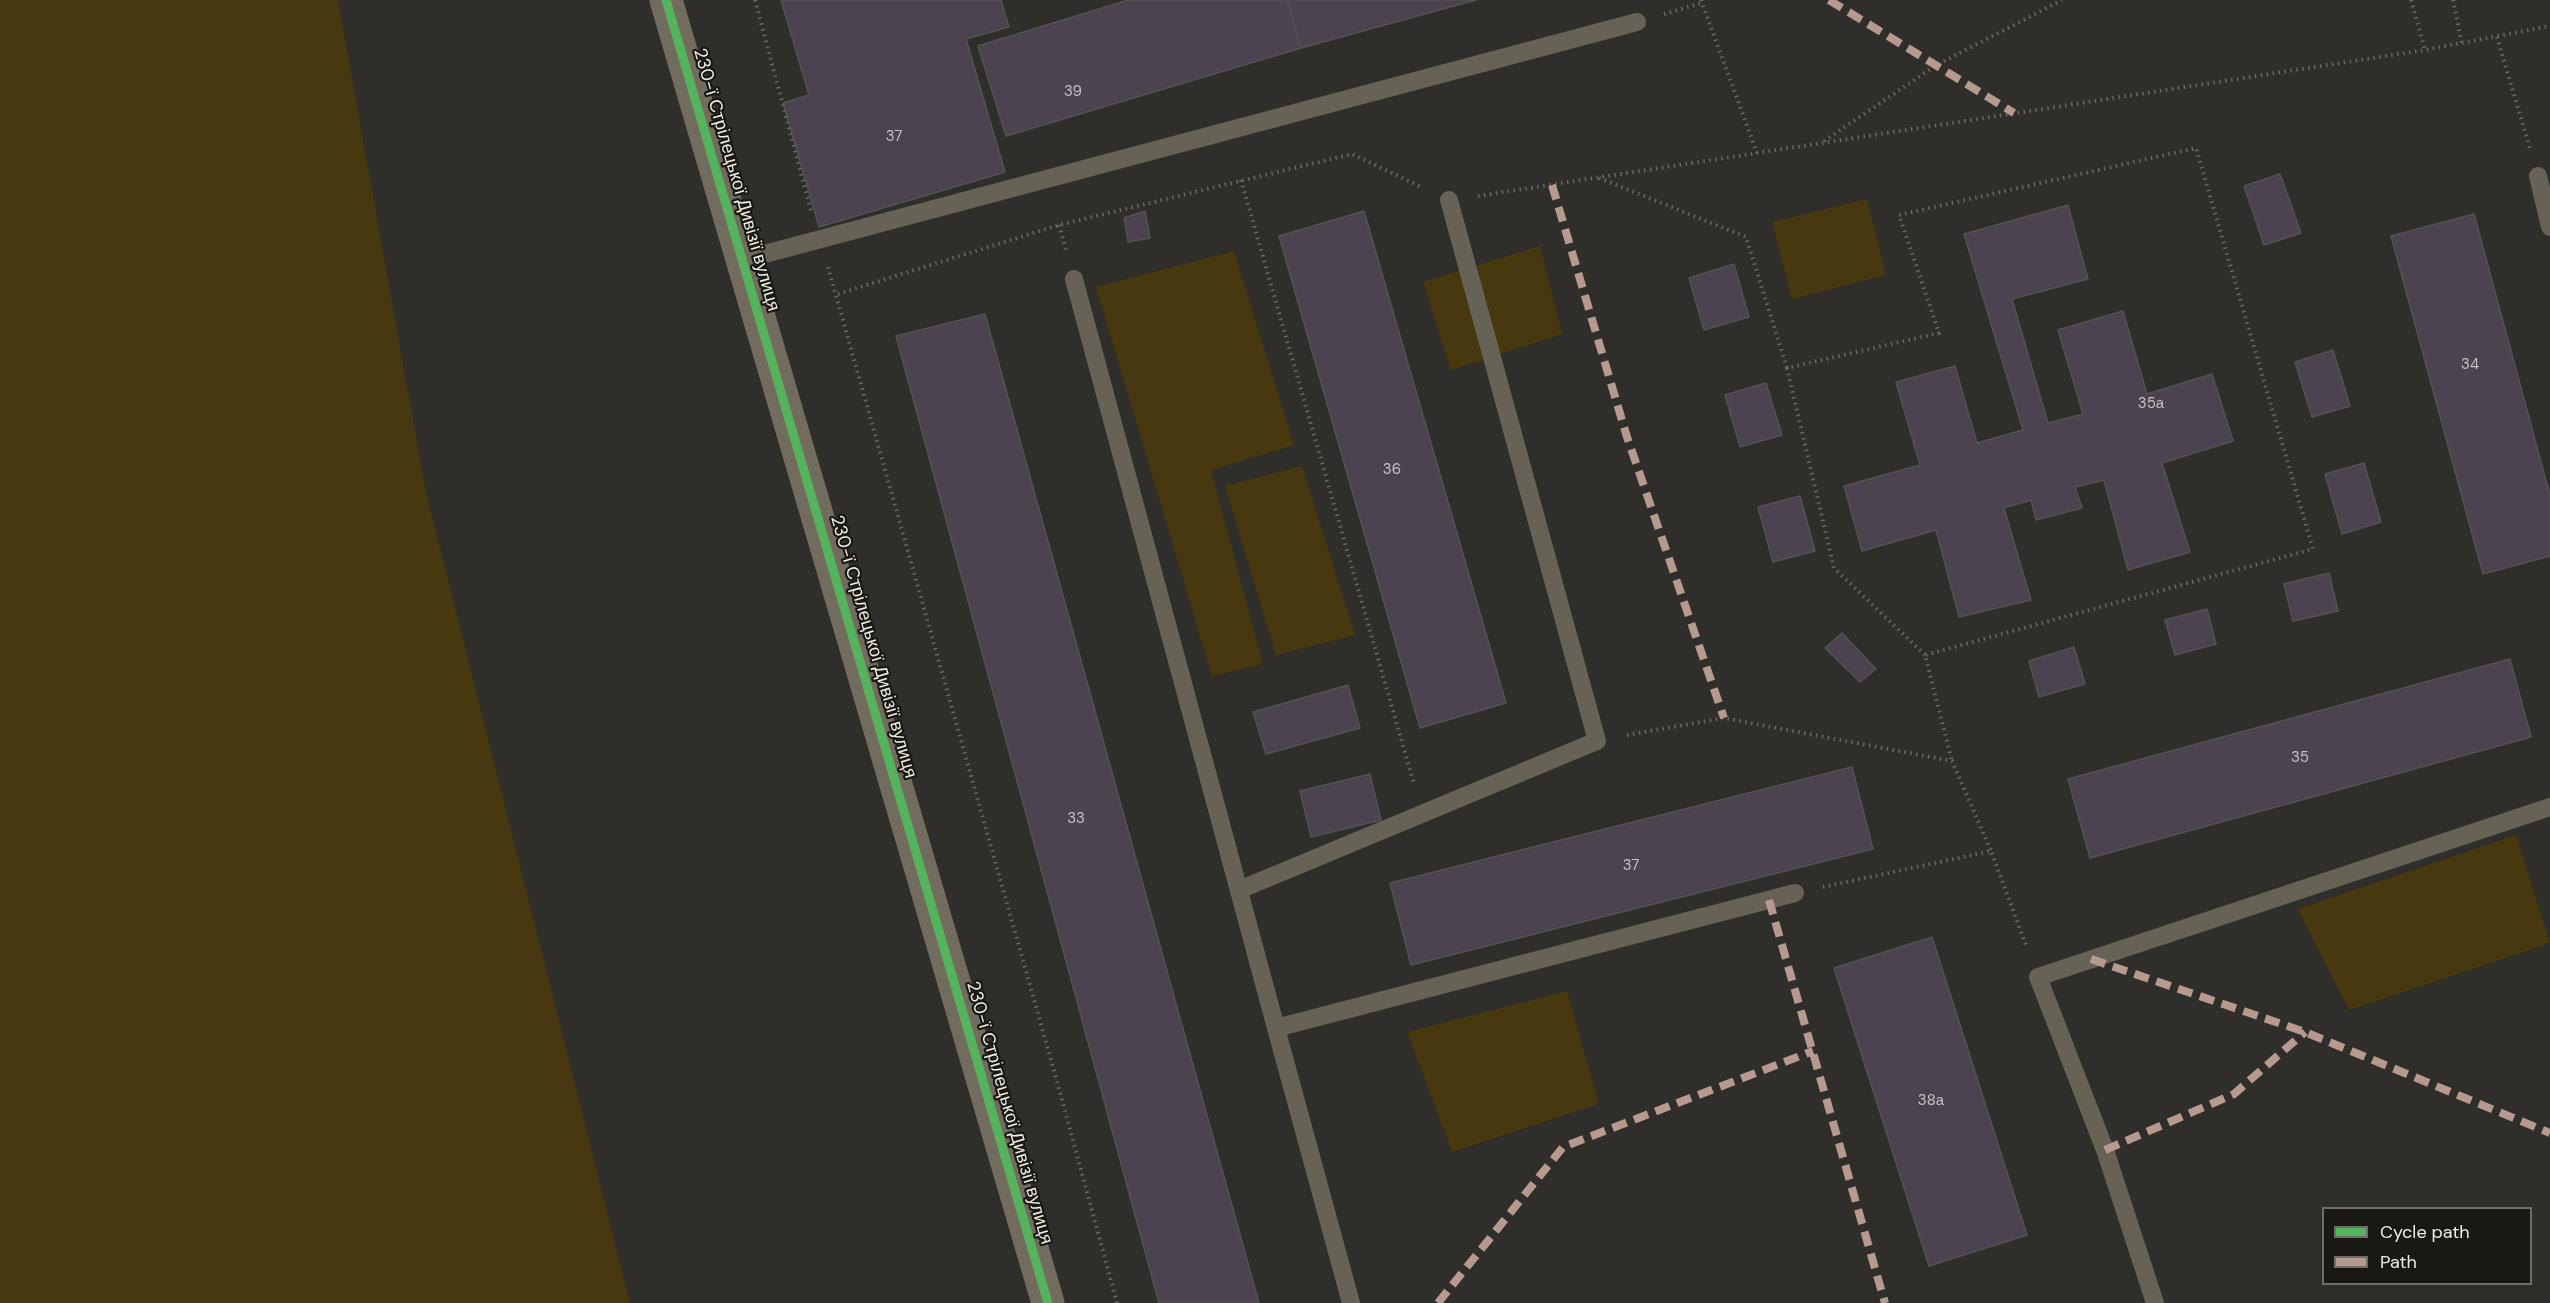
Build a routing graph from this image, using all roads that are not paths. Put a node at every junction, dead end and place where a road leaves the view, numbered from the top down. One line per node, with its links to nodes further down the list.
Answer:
1 (666, 0): 6 (street, 230-ї Стрілецької Дивізії вулиця)
2 (1637, 21): 6 (lane)
3 (2538, 176): 5 (lane)
4 (1449, 200): 9 (lane)
5 (2550, 227)
6 (742, 260): 12 (street, 230-ї Стрілецької Дивізії вулиця)
7 (1074, 279): 9 (lane)
8 (2550, 807): 14 (lane)
9 (1239, 890): 11 (lane)
10 (1796, 893): 11 (lane)
11 (1276, 1028): 13 (lane)
12 (1048, 1303)
13 (1351, 1303)
14 (2156, 1303)

